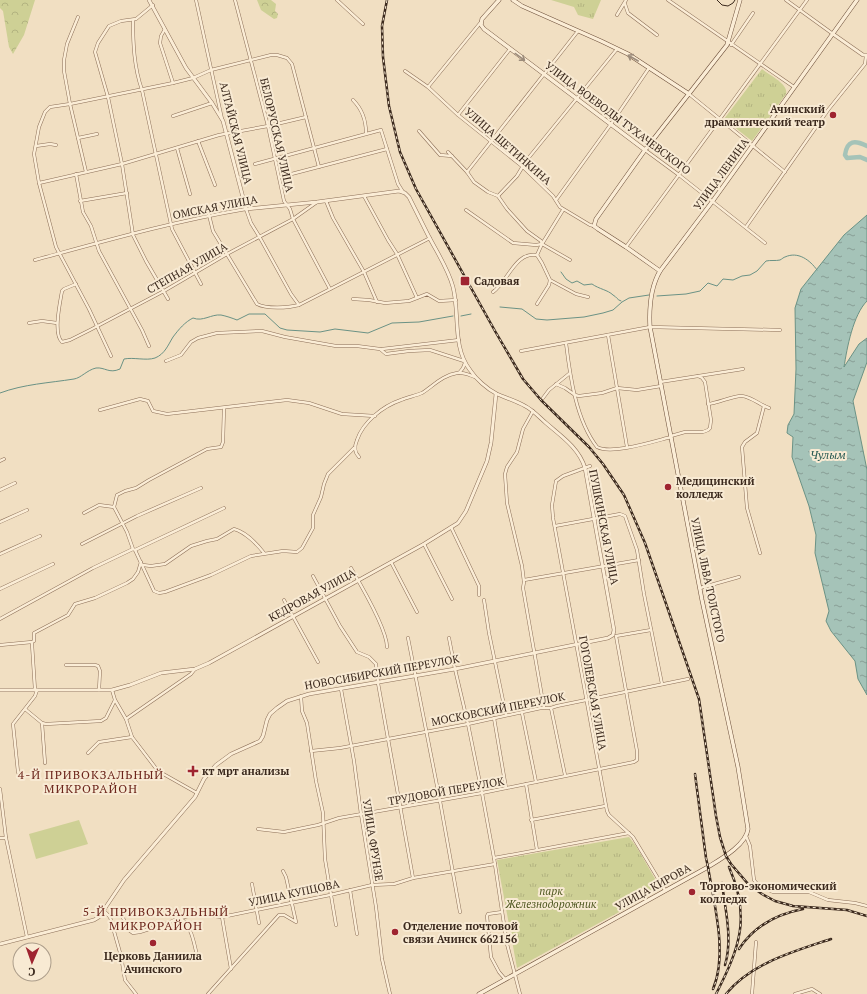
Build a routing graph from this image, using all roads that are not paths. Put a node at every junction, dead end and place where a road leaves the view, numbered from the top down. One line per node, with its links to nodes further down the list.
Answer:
1 (149, 0): 14 (street)
2 (196, 0): 33 (street, АЛТАЙСКАЯ УЛИЦА)
3 (235, 0): 30 (street, БЕЛОРУССКАЯ УЛИЦА)
4 (337, 0): 21 (street)
5 (499, 0): 20 (main road)
6 (513, 0): 23 (main road)
7 (626, 0): 13 (street)
8 (668, 0): 26 (street)
9 (740, 0): 26 (main road)
10 (786, 0): 15 (street)
11 (807, 0): 15 (street)
12 (857, 0): 24 (main road, УЛИЦА ЛЕНИНА)
13 (624, 4): 17 (street); 25 (street)
14 (153, 6): 19 (street); 22 (street)
15 (800, 10): 24 (street); 31 (street)
16 (753, 13): 26 (street)
17 (617, 15)
18 (78, 16): 46 (street)
19 (133, 20): 40 (street); 42 (street)
20 (481, 22): 27 (main road, УЛИЦА ВОЕВОДЫ ТУХАЧЕВСКОГО); 38 (street)
21 (363, 24)
22 (165, 28): 36 (street); 37 (street)
23 (578, 31): 28 (main road); 35 (street)
24 (833, 34): 29 (street); 39 (main road, УЛИЦА ЛЕНИНА)
25 (657, 35)
26 (730, 43): 31 (street); 41 (main road)
27 (510, 49): 35 (main road, УЛИЦА ВОЕВОДЫ ТУХАЧЕВСКОГО, one-way to 35); 47 (street)
28 (617, 49): 32 (main road, one-way to 28); 43 (street)
29 (867, 56): 78 (street)
30 (250, 60): 33 (street); 49 (street); 53 (street, БЕЛОРУССКАЯ УЛИЦА)
31 (760, 65): 39 (street); 50 (street)
32 (649, 68): 41 (main road); 52 (street)
33 (211, 70): 36 (street); 51 (street, АЛТАЙСКАЯ УЛИЦА)
34 (405, 71): 38 (street, УЛИЦА ЩЕТИНКИНА)
35 (543, 74): 43 (main road, УЛИЦА ВОЕВОДЫ ТУХАЧЕВСКОГО); 60 (street)
36 (193, 78): 37 (street); 45 (street)
37 (173, 83): 40 (street)
38 (428, 87): 47 (street, УЛИЦА ЩЕТИНКИНА)
39 (794, 87): 63 (main road, УЛИЦА ЛЕНИНА)
40 (142, 90): 42 (street); 69 (street)
41 (689, 94): 50 (street); 67 (main road)
42 (108, 97): 46 (street); 72 (street)
43 (576, 99): 52 (main road, УЛИЦА ВОЕВОДЫ ТУХАЧЕВСКОГО); 75 (street)
44 (353, 100): 55 (street)
45 (212, 103): 48 (street); 51 (street)
46 (70, 104): 58 (street); 62 (street)
47 (458, 114): 60 (street, УЛИЦА ЩЕТИНКИНА)
48 (173, 116)
49 (306, 117): 53 (street); 65 (street)
50 (720, 119): 63 (street); 80 (street)
51 (223, 121): 57 (street, АЛТАЙСКАЯ УЛИЦА)
52 (611, 124): 67 (main road, УЛИЦА ВОЕВОДЫ ТУХАЧЕВСКОГО); 89 (street)
53 (268, 126): 57 (street); 71 (street, БЕЛОРУССКАЯ УЛИЦА)
54 (419, 131): 70 (street)
55 (366, 133): 65 (street); 66 (street)
56 (97, 134): 58 (street)
57 (227, 134): 59 (street); 95 (street, АЛТАЙСКАЯ УЛИЦА)
58 (78, 138): 76 (street)
59 (198, 141): 64 (street); 83 (street)
60 (492, 142): 75 (street, УЛИЦА ЩЕТИНКИНА); 77 (street)
61 (56, 145): 62 (street)
62 (36, 146): 82 (street)
63 (753, 146): 78 (street); 93 (main road, УЛИЦА ЛЕНИНА)
64 (178, 148): 69 (street); 86 (street)
65 (313, 148): 71 (street); 74 (street)
66 (387, 150): 74 (street); 84 (street)
67 (645, 150): 80 (street, УЛИЦА ВОЕВОДЫ ТУХАЧЕВСКОГО); 101 (main road)
68 (448, 152): 70 (street)
69 (155, 155): 72 (street); 100 (street)
70 (452, 156): 77 (street)
71 (275, 158): 73 (street); 81 (street, БЕЛОРУССКАЯ УЛИЦА)
72 (122, 164): 76 (street); 85 (street)
73 (255, 164)
74 (319, 167): 81 (street)
75 (523, 167): 88 (street); 89 (street, УЛИЦА ЩЕТИНКИНА)
76 (86, 172): 79 (street)
77 (467, 172): 88 (street)
78 (786, 172): 102 (street)
79 (76, 174): 82 (street); 90 (street)
80 (679, 175): 93 (street, УЛИЦА ВОЕВОДЫ ТУХАЧЕВСКОГО); 109 (street)
81 (280, 177): 94 (street, БЕЛОРУССКАЯ УЛИЦА)
82 (39, 183): 110 (street)
83 (215, 185)
84 (403, 192): 87 (street, ОМСКАЯ УЛИЦА); 105 (street)
85 (127, 194): 90 (street); 103 (street)
86 (190, 194)
87 (364, 195): 91 (street, ОМСКАЯ УЛИЦА); 112 (street)
88 (498, 196): 108 (street)
89 (556, 200): 97 (street, УЛИЦА ЩЕТИНКИНА)
90 (80, 201): 106 (street)
91 (326, 201): 92 (street, ОМСКАЯ УЛИЦА); 118 (street)
92 (317, 202): 94 (street, ОМСКАЯ УЛИЦА); 99 (street, СТЕПНАЯ УЛИЦА)
93 (712, 202): 102 (street, УЛИЦА ВОЕВОДЫ ТУХАЧЕВСКОГО); 116 (main road, УЛИЦА ЛЕНИНА)
94 (286, 205): 95 (street, ОМСКАЯ УЛИЦА); 99 (street, БЕЛОРУССКАЯ УЛИЦА)
95 (246, 209): 98 (street, ОМСКАЯ УЛИЦА); 104 (street, АЛТАЙСКАЯ УЛИЦА)
96 (466, 210): 108 (street)
97 (563, 210): 101 (street, УЛИЦА ЩЕТИНКИНА); 108 (street)
98 (209, 215): 100 (street, ОМСКАЯ УЛИЦА); 111 (street)
99 (293, 219): 104 (street, СТЕПНАЯ УЛИЦА); 122 (street, БЕЛОРУССКАЯ УЛИЦА)
100 (170, 225): 103 (street, ОМСКАЯ УЛИЦА); 117 (street)
101 (594, 226): 109 (main road, УЛИЦА ЩЕТИНКИНА)
102 (746, 227): 107 (street, УЛИЦА ВОЕВОДЫ ТУХАЧЕВСКОГО)
103 (134, 235): 106 (street, ОМСКАЯ УЛИЦА); 123 (street)
104 (259, 236): 111 (street, СТЕПНАЯ УЛИЦА); 132 (street, АЛТАЙСКАЯ УЛИЦА)
105 (430, 238): 112 (street); 129 (street)
106 (96, 243): 110 (street, ОМСКАЯ УЛИЦА); 133 (street)
107 (765, 243)
108 (542, 244): 113 (street); 115 (street)
109 (626, 247): 116 (main road, УЛИЦА ЩЕТИНКИНА)
110 (59, 253): 114 (street, ОМСКАЯ УЛИЦА); 120 (street)
111 (227, 254): 117 (street, СТЕПНАЯ УЛИЦА); 132 (street)
112 (398, 254): 118 (street); 126 (street)
113 (537, 255): 119 (street); 124 (street)
114 (35, 260)
115 (570, 260)
116 (660, 271): 137 (main road, УЛИЦА ЛЕНИНА)
117 (196, 272): 121 (street); 123 (street, СТЕПНАЯ УЛИЦА)
118 (364, 272): 122 (street); 130 (street)
119 (550, 280): 125 (street); 131 (street)
120 (76, 284): 134 (street); 136 (street)
121 (201, 284)
122 (330, 289): 132 (street)
123 (164, 291): 127 (street); 133 (street, СТЕПНАЯ УЛИЦА)
124 (493, 292)
125 (588, 297)
126 (417, 298): 129 (street); 130 (street)
127 (168, 299)
128 (353, 299): 130 (street)
129 (456, 300): 140 (street)
130 (377, 302)
131 (537, 304)
132 (299, 305)
133 (130, 309): 136 (street, СТЕПНАЯ УЛИЦА); 142 (street)
134 (57, 322): 135 (street); 136 (street, СТЕПНАЯ УЛИЦА)
135 (29, 323)
136 (97, 326): 145 (street)
137 (650, 327): 138 (street); 139 (street); 153 (main road, УЛИЦА ЛЬВА ТОЛСТОГО)
138 (780, 330)
139 (608, 335): 141 (street); 156 (street)
140 (459, 340): 143 (street); 147 (street)
141 (566, 343): 144 (street); 150 (street)
142 (149, 346)
143 (381, 349): 146 (street); 147 (street)
144 (521, 351)
145 (111, 356)
146 (166, 361)
147 (465, 362): 149 (street); 152 (street, ПУШКИНСКАЯ УЛИЦА)
148 (743, 368): 151 (street)
149 (458, 373): 152 (street); 166 (street)
150 (570, 373): 154 (street); 158 (street)
151 (698, 376): 153 (street); 160 (street)
152 (476, 377): 157 (street, ПУШКИНСКАЯ УЛИЦА)
153 (660, 382): 155 (main road, УЛИЦА ЛЬВА ТОЛСТОГО)
154 (556, 384): 158 (street); 159 (street)
155 (661, 386): 156 (street); 167 (main road, УЛИЦА ЛЬВА ТОЛСТОГО)
156 (617, 388): 158 (street); 168 (street)
157 (496, 394): 165 (street, ПУШКИНСКАЯ УЛИЦА); 186 (street, КЕДРОВАЯ УЛИЦА)
158 (574, 395): 168 (street)
159 (543, 398)
160 (708, 404): 161 (street); 167 (street)
161 (764, 406): 163 (street); 192 (street)
162 (224, 408): 164 (street); 166 (street); 178 (street)
163 (769, 408)
164 (100, 410)
165 (533, 411): 174 (street, ПУШКИНСКАЯ УЛИЦА); 204 (street)
166 (375, 416): 169 (street)
167 (671, 436): 168 (street); 205 (main road, УЛИЦА ЛЬВА ТОЛСТОГО)
168 (627, 447)
169 (354, 448): 170 (street); 191 (street)
170 (359, 457)
171 (4, 459): 172 (street)
172 (0, 461)
173 (590, 466): 174 (street)
174 (585, 468): 182 (street, ПУШКИНСКАЯ УЛИЦА); 185 (street, ГОГОЛЕВСКАЯ УЛИЦА)
175 (15, 483): 177 (street)
176 (201, 488): 184 (street)
177 (0, 490)
178 (114, 507): 181 (street); 184 (street)
179 (224, 508): 190 (street)
180 (28, 510): 183 (street)
181 (84, 512)
182 (594, 519): 185 (street); 194 (street); 198 (street, ПУШКИНСКАЯ УЛИЦА)
183 (0, 522)
184 (123, 523): 188 (street); 190 (street)
185 (555, 526): 200 (street, ГОГОЛЕВСКАЯ УЛИЦА)
186 (451, 527): 189 (street, КЕДРОВАЯ УЛИЦА); 207 (street)
187 (40, 536): 193 (street)
188 (82, 544)
189 (424, 544): 195 (street, КЕДРОВАЯ УЛИЦА); 209 (street)
190 (134, 549): 197 (street); 214 (street)
191 (264, 553): 197 (street); 197 (street)
192 (760, 553)
193 (0, 554)
194 (639, 560): 198 (street); 215 (street)
195 (391, 562): 203 (street, КЕДРОВАЯ УЛИЦА); 212 (street)
196 (53, 564): 206 (street)
197 (142, 564): 219 (street)
198 (602, 566): 200 (street); 216 (street, ПУШКИНСКАЯ УЛИЦА)
199 (350, 568): 203 (street)
200 (563, 573): 204 (street); 220 (street, ГОГОЛЕВСКАЯ УЛИЦА)
201 (313, 576): 208 (street)
202 (739, 577): 205 (street)
203 (358, 580): 208 (street, КЕДРОВАЯ УЛИЦА); 222 (street)
204 (524, 580): 223 (street)
205 (700, 588): 276 (main road, УЛИЦА ЛЬВА ТОЛСТОГО)
206 (0, 590)
207 (480, 595)
208 (326, 598): 213 (street, КЕДРОВАЯ УЛИЦА); 231 (street)
209 (452, 599)
210 (284, 600): 213 (street)
211 (484, 600): 224 (street)
212 (417, 612)
213 (293, 616): 225 (street); 227 (street, КЕДРОВАЯ УЛИЦА)
214 (0, 619)
215 (651, 630): 216 (street, НОВОСИБИРСКИЙ ПЕРЕУЛОК); 232 (street)
216 (614, 636): 220 (street, НОВОСИБИРСКИЙ ПЕРЕУЛОК); 238 (street, ПУШКИНСКАЯ УЛИЦА)
217 (408, 638): 229 (street)
218 (449, 638): 228 (street)
219 (32, 642): 221 (street); 235 (street)
220 (576, 644): 223 (street, НОВОСИБИРСКИЙ ПЕРЕУЛОК); 241 (street, ГОГОЛЕВСКАЯ УЛИЦА)
221 (0, 645)
222 (387, 647)
223 (534, 652): 224 (street, НОВОСИБИРСКИЙ ПЕРЕУЛОК); 243 (street)
224 (496, 660): 228 (street, НОВОСИБИРСКИЙ ПЕРЕУЛОК); 246 (street)
225 (318, 662)
226 (66, 665): 236 (street)
227 (195, 669): 237 (street, КЕДРОВАЯ УЛИЦА); 248 (street)
228 (455, 669): 229 (street, НОВОСИБИРСКИЙ ПЕРЕУЛОК); 250 (street)
229 (414, 676): 231 (street, НОВОСИБИРСКИЙ ПЕРЕУЛОК); 251 (street)
230 (688, 679): 232 (street, МОСКОВСКИЙ ПЕРЕУЛОК)
231 (378, 682): 233 (street, НОВОСИБИРСКИЙ ПЕРЕУЛОК); 253 (street)
232 (662, 684): 238 (street, МОСКОВСКИЙ ПЕРЕУЛОК)
233 (341, 689): 239 (street, НОВОСИБИРСКИЙ ПЕРЕУЛОК); 254 (street, УЛИЦА ФРУНЗЕ)
234 (0, 690): 235 (street, КЕДРОВАЯ УЛИЦА)
235 (36, 690): 236 (street, КЕДРОВАЯ УЛИЦА); 242 (street)
236 (99, 690): 237 (street, КЕДРОВАЯ УЛИЦА)
237 (112, 690): 240 (street)
238 (626, 691): 241 (street, МОСКОВСКИЙ ПЕРЕУЛОК); 257 (street, ПУШКИНСКАЯ УЛИЦА)
239 (301, 696): 255 (street); 266 (street, НОВОСИБИРСКИЙ ПЕРЕУЛОК)
240 (115, 700): 248 (street); 249 (street)
241 (586, 700): 244 (street, МОСКОВСКИЙ ПЕРЕУЛОК); 259 (street, ГОГОЛЕВСКАЯ УЛИЦА)
242 (25, 708): 249 (street); 261 (street)
243 (544, 708): 244 (street, МОСКОВСКИЙ ПЕРЕУЛОК); 245 (street, МОСКОВСКИЙ ПЕРЕУЛОК)
244 (551, 708): 260 (street)
245 (522, 713): 246 (street, МОСКОВСКИЙ ПЕРЕУЛОК); 262 (street)
246 (506, 715): 247 (street, МОСКОВСКИЙ ПЕРЕУЛОК)
247 (494, 718): 250 (street, МОСКОВСКИЙ ПЕРЕУЛОК); 264 (street)
248 (126, 719): 252 (street)
249 (42, 722): 258 (street)
250 (468, 724): 251 (street, МОСКОВСКИЙ ПЕРЕУЛОК); 267 (street)
251 (426, 731): 253 (street, МОСКОВСКИЙ ПЕРЕУЛОК); 268 (street)
252 (132, 737): 256 (street); 266 (street)
253 (388, 738): 254 (street, МОСКОВСКИЙ ПЕРЕУЛОК); 270 (street)
254 (351, 745): 255 (street, МОСКОВСКИЙ ПЕРЕУЛОК); 271 (street, УЛИЦА ФРУНЗЕ)
255 (311, 751): 273 (street)
256 (88, 753)
257 (636, 761): 259 (street, ТРУДОВОЙ ПЕРЕУЛОК)
258 (45, 763)
259 (599, 770): 260 (street, ТРУДОВОЙ ПЕРЕУЛОК); 269 (street, ГОГОЛЕВСКАЯ УЛИЦА)
260 (565, 776): 262 (street, ТРУДОВОЙ ПЕРЕУЛОК)
261 (20, 777)
262 (536, 782): 263 (street, ТРУДОВОЙ ПЕРЕУЛОК)
263 (526, 784): 264 (street, ТРУДОВОЙ ПЕРЕУЛОК); 272 (street)
264 (506, 788): 267 (street, ТРУДОВОЙ ПЕРЕУЛОК)
265 (0, 789): 278 (street)
266 (197, 793): 293 (street, НОВОСИБИРСКИЙ ПЕРЕУЛОК)
267 (482, 793): 268 (street, ТРУДОВОЙ ПЕРЕУЛОК); 280 (street)
268 (440, 801): 270 (street, ТРУДОВОЙ ПЕРЕУЛОК); 283 (street)
269 (606, 806): 272 (street); 275 (street, ГОГОЛЕВСКАЯ УЛИЦА)
270 (400, 807): 271 (street, ТРУДОВОЙ ПЕРЕУЛОК); 284 (street)
271 (361, 814): 273 (street, ТРУДОВОЙ ПЕРЕУЛОК); 286 (street, УЛИЦА ФРУНЗЕ)
272 (531, 820): 279 (street)
273 (324, 823): 274 (street, ТРУДОВОЙ ПЕРЕУЛОК); 289 (street)
274 (258, 829)
275 (629, 833): 279 (street); 288 (street, ГОГОЛЕВСКАЯ УЛИЦА)
276 (746, 836): 288 (main road, УЛИЦА КИРОВА); 291 (street)
277 (0, 838): 278 (street)
278 (6, 838): 302 (street)
279 (538, 850): 280 (street)
280 (494, 858): 281 (street)
281 (495, 864): 283 (street, УЛИЦА КУПЦОВА); 295 (street)
282 (283, 871): 290 (street)
283 (453, 872): 284 (street, УЛИЦА КУПЦОВА); 294 (street)
284 (413, 878): 286 (street, УЛИЦА КУПЦОВА)
285 (252, 884): 292 (street)
286 (372, 885): 287 (street, УЛИЦА КУПЦОВА); 311 (street, УЛИЦА ФРУНЗЕ)
287 (350, 890): 289 (street, УЛИЦА КУПЦОВА); 301 (street)
288 (665, 890): 307 (main road, УЛИЦА КИРОВА)
289 (330, 895): 290 (street, УЛИЦА КУПЦОВА); 300 (street)
290 (292, 902): 292 (street, УЛИЦА КУПЦОВА); 306 (street)
291 (867, 906)
292 (258, 909): 297 (street, УЛИЦА КУПЦОВА); 299 (street)
293 (104, 911): 296 (street); 302 (street)
294 (460, 912)
295 (502, 912): 307 (street); 308 (street)
296 (110, 917): 298 (street, УЛИЦА КУПЦОВА); 309 (street)
297 (222, 917): 298 (street, УЛИЦА КУПЦОВА); 306 (street)
298 (180, 918): 305 (street)
299 (260, 923)
300 (336, 925)
301 (357, 934)
302 (27, 937): 304 (street)
303 (756, 942): 314 (street)
304 (0, 944)
305 (198, 960)
306 (231, 970): 310 (street)
307 (515, 974): 308 (main road, УЛИЦА КИРОВА); 313 (street)
308 (505, 979): 312 (main road, УЛИЦА КИРОВА)
309 (136, 994)
310 (208, 994)
311 (390, 994)
312 (479, 994)
313 (520, 994)
314 (752, 994)
315 (795, 994): 316 (street)
316 (820, 994)

